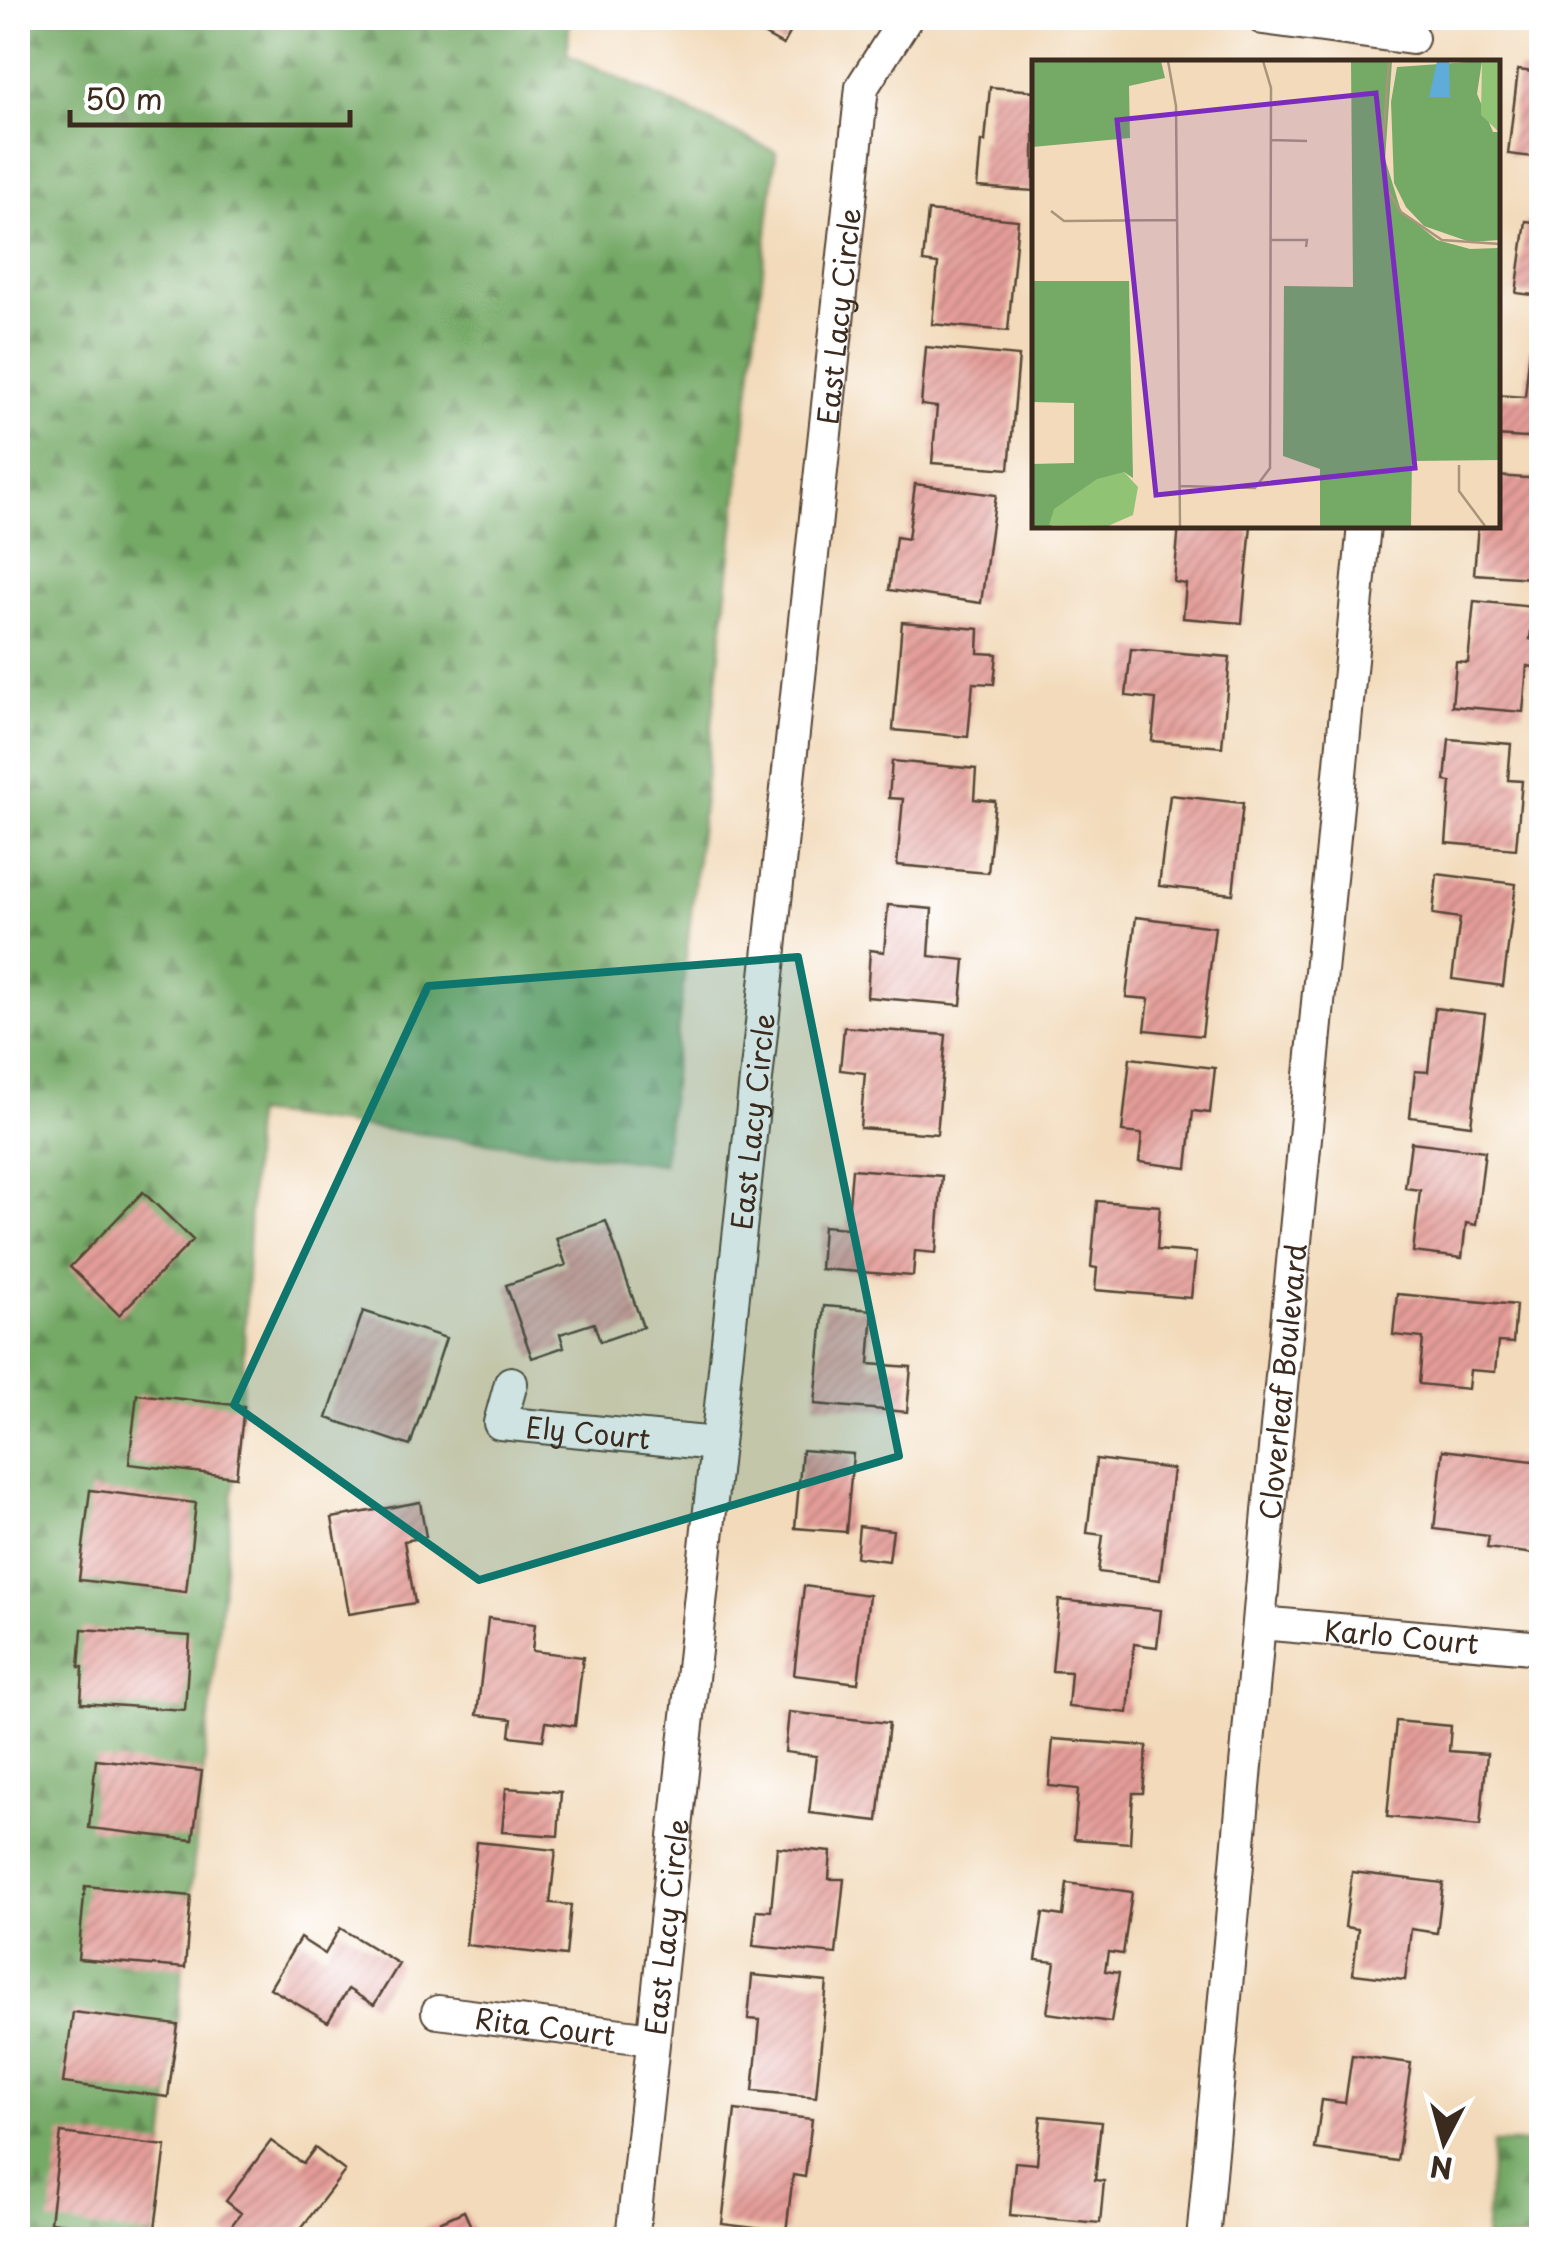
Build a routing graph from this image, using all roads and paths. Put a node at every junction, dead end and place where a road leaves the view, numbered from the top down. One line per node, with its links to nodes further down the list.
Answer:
1 (906, 18): 6 (street, East Lacy Circle)
2 (1263, 18): 3 (street)
3 (1412, 39)
4 (1364, 528): 7 (street, Cloverleaf Boulevard)
5 (511, 1383): 6 (street, Ely Court)
6 (716, 1444): 10 (street, East Lacy Circle)
7 (1260, 1623): 8 (street, Karlo Court); 12 (street, Cloverleaf Boulevard)
8 (1542, 1648)
9 (438, 2012): 10 (street, Rita Court)
10 (654, 2038): 11 (street, East Lacy Circle)
11 (632, 2240)
12 (1203, 2240)

